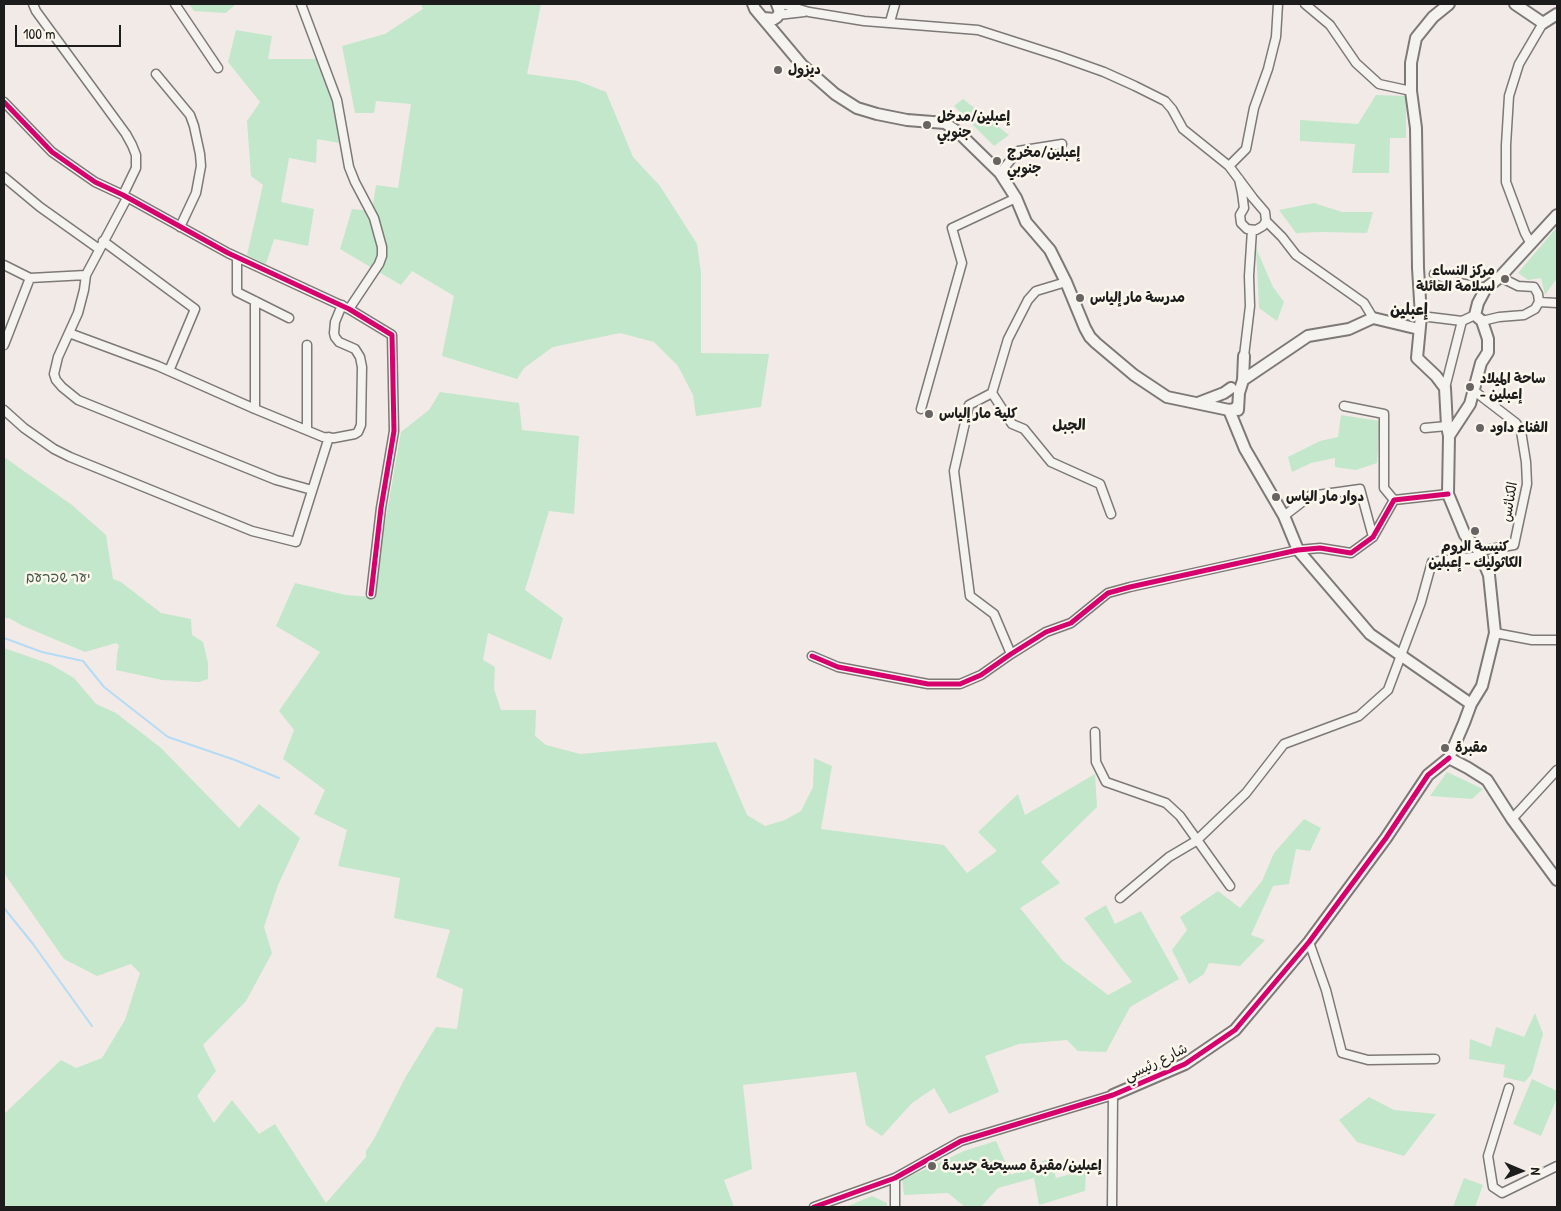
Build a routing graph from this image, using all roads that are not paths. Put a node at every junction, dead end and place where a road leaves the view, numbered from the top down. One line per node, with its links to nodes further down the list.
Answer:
1 (34, 4): 28 (street)
2 (175, 4): 19 (street)
3 (301, 4): 49 (street)
4 (753, 4): 15 (street)
5 (777, 4): 14 (street)
6 (782, 4): 12 (street)
7 (895, 4): 16 (street)
8 (1278, 4): 24 (street)
9 (1305, 4): 21 (street)
10 (1448, 4): 21 (street)
11 (1515, 4): 17 (street)
12 (808, 12): 14 (street); 16 (street)
13 (1557, 14): 17 (street)
14 (777, 17): 15 (street); 18 (street)
15 (764, 18): 18 (street)
16 (890, 22): 24 (street)
17 (1543, 23): 36 (street)
18 (785, 44): 25 (street)
19 (218, 68)
20 (156, 74): 34 (street)
21 (1412, 91): 50 (street)
22 (4, 102): 28 (street)
23 (1062, 144): 25 (street)
24 (1229, 166): 27 (street)
25 (1000, 173): 29 (street)
26 (4, 177): 37 (street)
27 (1239, 180): 30 (street); 31 (street)
28 (125, 197): 34 (street); 37 (street)
29 (1016, 198): 44 (street); 70 (street)
30 (1261, 206): 31 (street); 33 (street)
31 (1244, 208): 35 (street)
32 (1557, 215): 36 (street)
33 (1266, 221): 35 (street); 52 (street)
34 (180, 226): 38 (street)
35 (1252, 230): 59 (street)
36 (1531, 244): 42 (street)
37 (101, 245): 41 (street); 60 (street)
38 (237, 257): 46 (street); 49 (street)
39 (4, 265): 43 (street)
40 (1434, 274): 45 (street)
41 (86, 276): 43 (street); 56 (street)
42 (1500, 277): 45 (street); 47 (street)
43 (30, 278): 57 (street)
44 (1066, 282): 65 (street); 66 (street)
45 (1486, 288): 53 (street)
46 (255, 301): 51 (street); 69 (street)
47 (1539, 302): 48 (street); 53 (street)
48 (1557, 302)
49 (346, 307): 75 (street); 84 (street)
50 (1421, 316): 54 (street); 55 (street)
51 (289, 318)
52 (1373, 318): 55 (street); 61 (street)
53 (1478, 318): 54 (street); 63 (street)
54 (1462, 321): 62 (street)
55 (1419, 329): 62 (street)
56 (69, 334): 60 (street); 76 (street)
57 (4, 345)
58 (307, 345): 73 (street)
59 (1244, 356): 61 (street); 64 (street)
60 (169, 371): 69 (street)
61 (1243, 380): 64 (street)
62 (1445, 388): 74 (street)
63 (1473, 390): 74 (street); 83 (street, الكنائس)
64 (1232, 391): 66 (street); 68 (street); 68 (street)
65 (992, 393): 79 (street); 87 (street)
66 (1197, 403): 68 (street)
67 (1344, 406): 78 (street)
68 (1231, 408): 80 (street)
69 (255, 409): 73 (street)
70 (921, 409)
71 (4, 410): 76 (street)
72 (1425, 428): 74 (street)
73 (307, 430): 75 (street)
74 (1448, 431): 77 (street)
75 (329, 437): 76 (street)
76 (312, 490)
77 (1448, 494): 78 (street); 83 (street)
78 (1394, 500): 81 (street)
79 (1111, 514)
80 (1284, 516): 81 (street); 82 (street)
81 (1374, 537): 82 (street)
82 (1298, 550): 87 (street); 89 (street)
83 (1480, 554): 85 (street); 89 (street)
84 (371, 594)
85 (1495, 633): 86 (street); 90 (street)
86 (1557, 640)
87 (1011, 654): 88 (street)
88 (812, 656)
89 (1400, 656): 90 (street); 95 (street)
90 (1470, 704): 92 (street)
91 (1095, 732): 95 (street)
92 (1449, 758): 94 (street); 99 (street, شارع رئيسي)
93 (1557, 770): 94 (street)
94 (1512, 819): 96 (street)
95 (1196, 840): 97 (street); 98 (street)
96 (1557, 880)
97 (1230, 886)
98 (1120, 898)
99 (1309, 942): 100 (street); 102 (street, شارع رئيسي)
100 (1434, 1059)
101 (1509, 1088): 103 (street)
102 (1113, 1096): 104 (street, شارع رئيسي); 107 (street)
103 (1557, 1166)
104 (895, 1178): 105 (street, شارع رئيسي); 106 (street)
105 (814, 1207)
106 (895, 1207)
107 (1112, 1207)

